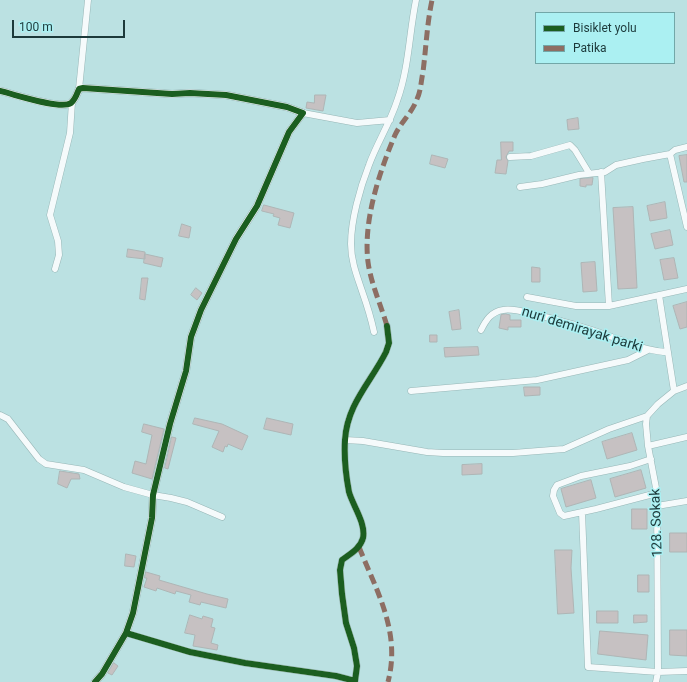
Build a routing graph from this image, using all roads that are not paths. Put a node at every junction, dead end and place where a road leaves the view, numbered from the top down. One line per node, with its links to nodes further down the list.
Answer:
1 (88, 0): 3 (street)
2 (416, 0): 7 (street)
3 (79, 90): 5 (street); 6 (street)
4 (0, 91): 5 (street)
5 (72, 102): 15 (street)
6 (303, 114): 7 (street); 35 (street)
7 (390, 120): 22 (street)
8 (687, 147): 9 (street)
9 (670, 154): 11 (street); 14 (street)
10 (510, 157): 12 (street)
11 (601, 172): 12 (street); 19 (street)
12 (589, 174): 13 (street)
13 (520, 186)
14 (687, 227)
15 (56, 268)
16 (687, 289): 17 (street)
17 (659, 295): 19 (street); 24 (street)
18 (528, 297): 19 (street)
19 (609, 306)
20 (387, 326): 31 (street)
21 (481, 330): 23 (street, nuri demirayak parki)
22 (374, 332)
23 (648, 350): 24 (street, nuri demirayak parki); 26 (street)
24 (668, 352): 27 (street)
25 (687, 386): 27 (street)
26 (411, 391)
27 (674, 391): 29 (street)
28 (0, 415): 35 (street)
29 (647, 416): 31 (street); 32 (street, 128. Sokak)
30 (687, 437): 32 (street)
31 (345, 440): 40 (street)
32 (648, 446): 33 (street, 128. Sokak)
33 (651, 459): 34 (street, 128. Sokak); 38 (street)
34 (657, 493): 37 (street, 128. Sokak); 38 (street)
35 (153, 495): 39 (street); 40 (street)
36 (687, 501): 37 (street)
37 (658, 506): 41 (street, 128. Sokak)
38 (582, 512): 41 (street)
39 (222, 517)
40 (126, 633): 43 (street)
41 (658, 672): 42 (street); 44 (street, 128. Sokak)
42 (687, 672)
43 (94, 682)
44 (656, 682)

